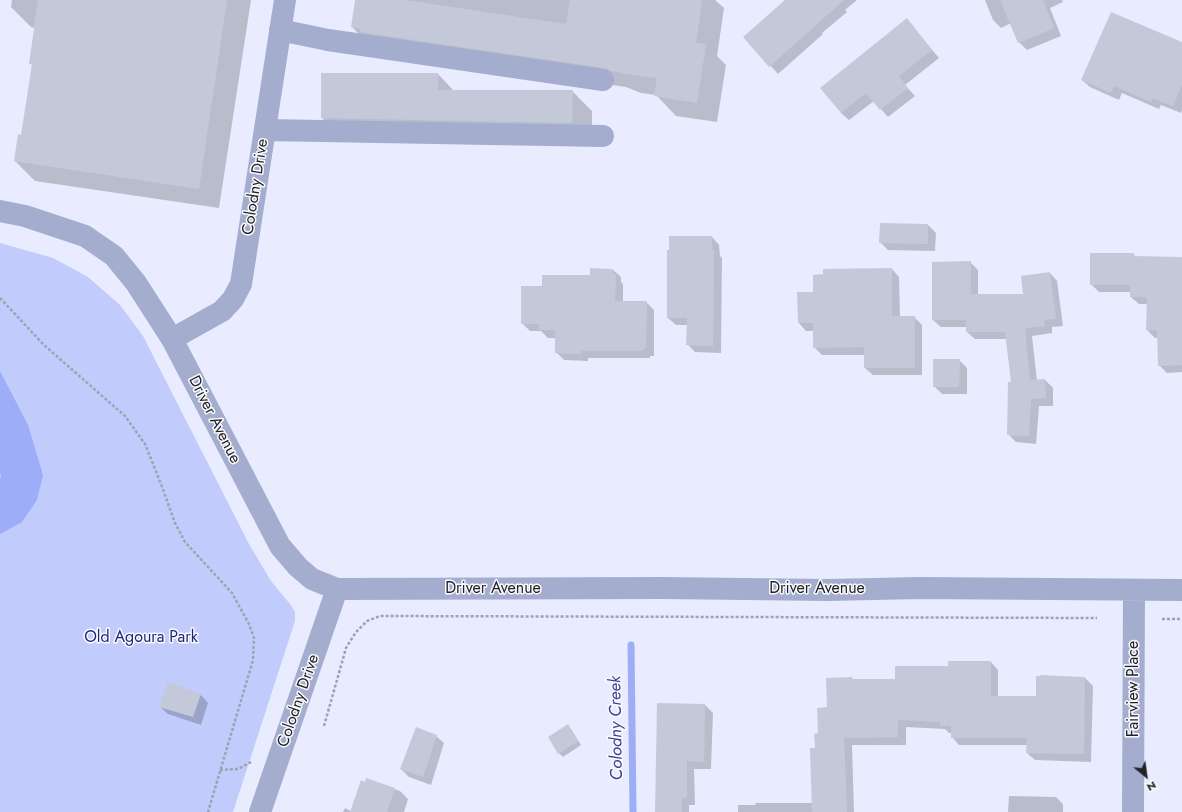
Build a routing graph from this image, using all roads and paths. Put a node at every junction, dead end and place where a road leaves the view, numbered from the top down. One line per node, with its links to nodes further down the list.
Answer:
1 (284, 0): 2 (street, Colodny Drive)
2 (280, 30): 3 (street); 4 (street, Colodny Drive)
3 (603, 80)
4 (265, 130): 5 (street); 8 (street, Colodny Drive)
5 (603, 136)
6 (0, 211): 8 (street, Driver Avenue)
7 (0, 298): 17 (path)
8 (172, 339): 9 (street, Driver Avenue)
9 (337, 589): 10 (street, Driver Avenue); 19 (street, Colodny Drive)
10 (1134, 590): 11 (street, Driver Avenue); 20 (street, Fairview Place)
11 (1182, 590)
12 (1097, 618): 15 (path)
13 (1162, 619): 14 (path)
14 (1182, 619)
15 (324, 726)
16 (253, 756): 17 (path)
17 (220, 770): 18 (path)
18 (208, 812)
19 (260, 812)
20 (1133, 812)

